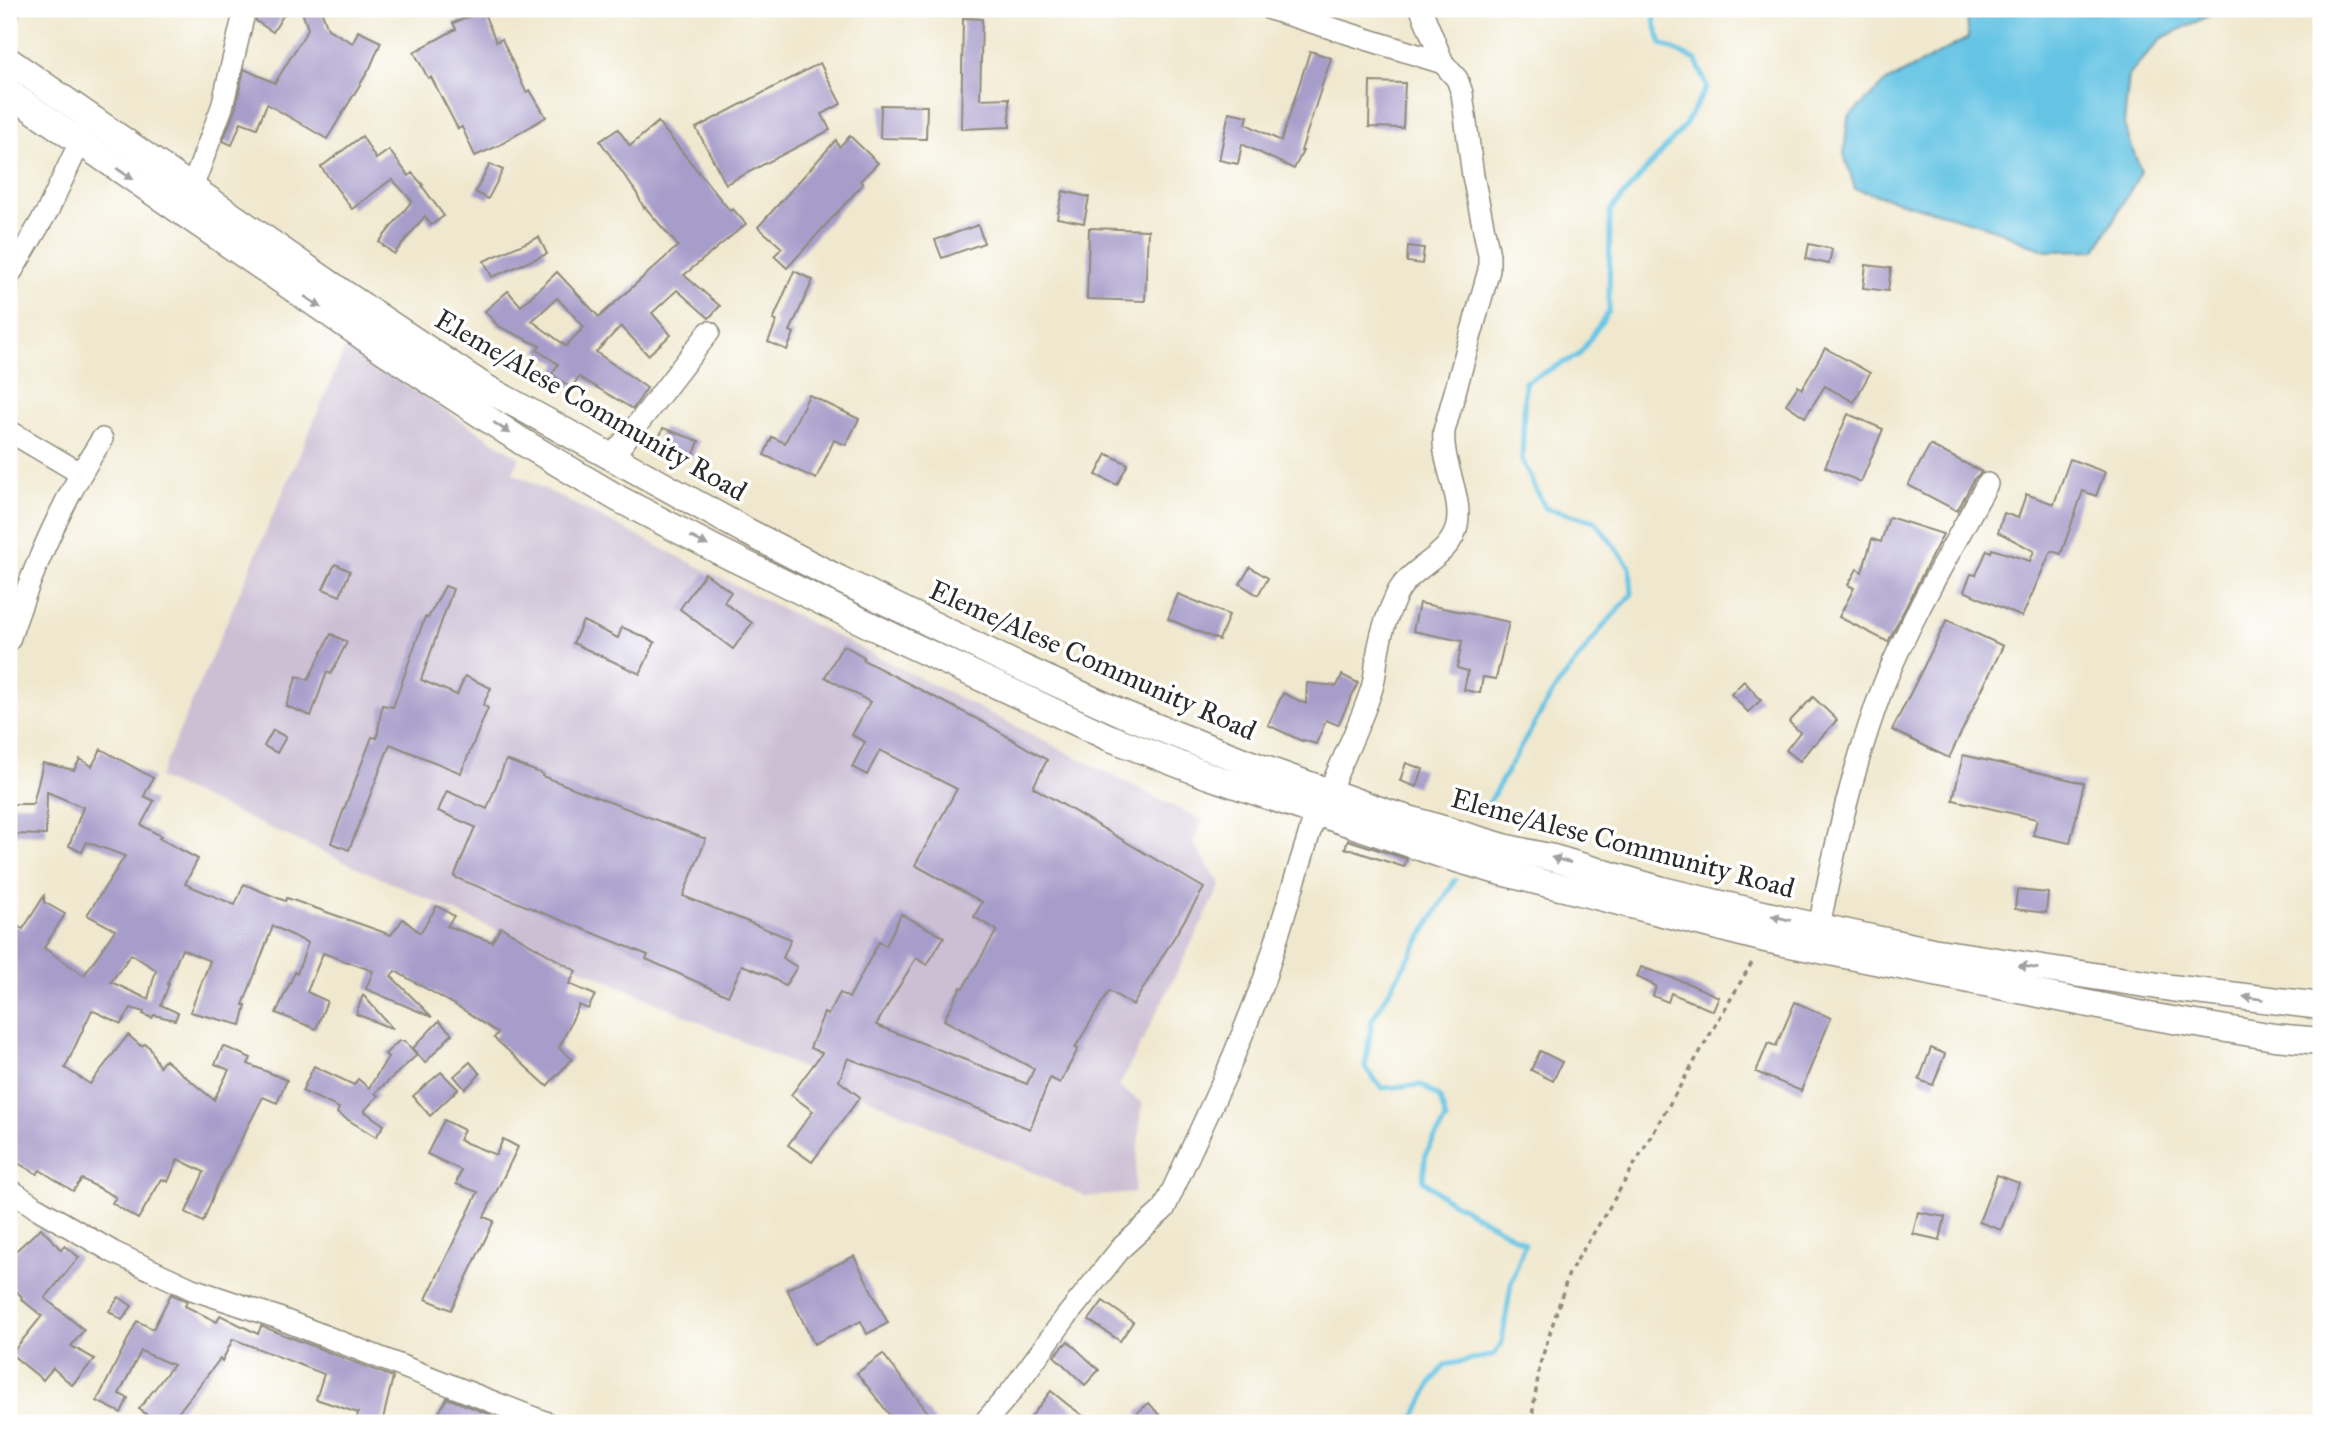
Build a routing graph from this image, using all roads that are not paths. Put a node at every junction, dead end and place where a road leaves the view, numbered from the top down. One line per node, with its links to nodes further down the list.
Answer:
1 (245, 9): 9 (street)
2 (1270, 9): 5 (street)
3 (1421, 9): 5 (street)
4 (9, 61): 7 (main road, Eleme/Alese Community Road)
5 (1443, 63): 18 (street)
6 (9, 93): 8 (main road, Eleme/Alese Community Road)
7 (91, 118): 8 (street); 9 (main road, Eleme/Alese Community Road)
8 (80, 144): 10 (street); 18 (main road, Eleme/Alese Community Road, one-way to 18)
9 (192, 188): 14 (main road, Eleme/Alese Community Road)
10 (9, 276)
11 (709, 332): 14 (street)
12 (9, 431): 15 (street)
13 (102, 439): 15 (street)
14 (612, 457): 18 (main road, Eleme/Alese Community Road)
15 (80, 473): 17 (street)
16 (1987, 484): 19 (street)
17 (9, 640)
18 (1322, 802): 19 (main road, Eleme/Alese Community Road, one-way to 18); 21 (main road, Eleme/Alese Community Road); 24 (street)
19 (1819, 927): 20 (main road, Eleme/Alese Community Road, one-way to 19)
20 (2321, 1006)
21 (2321, 1041)
22 (9, 1189): 23 (street)
23 (547, 1423)
24 (984, 1423)

